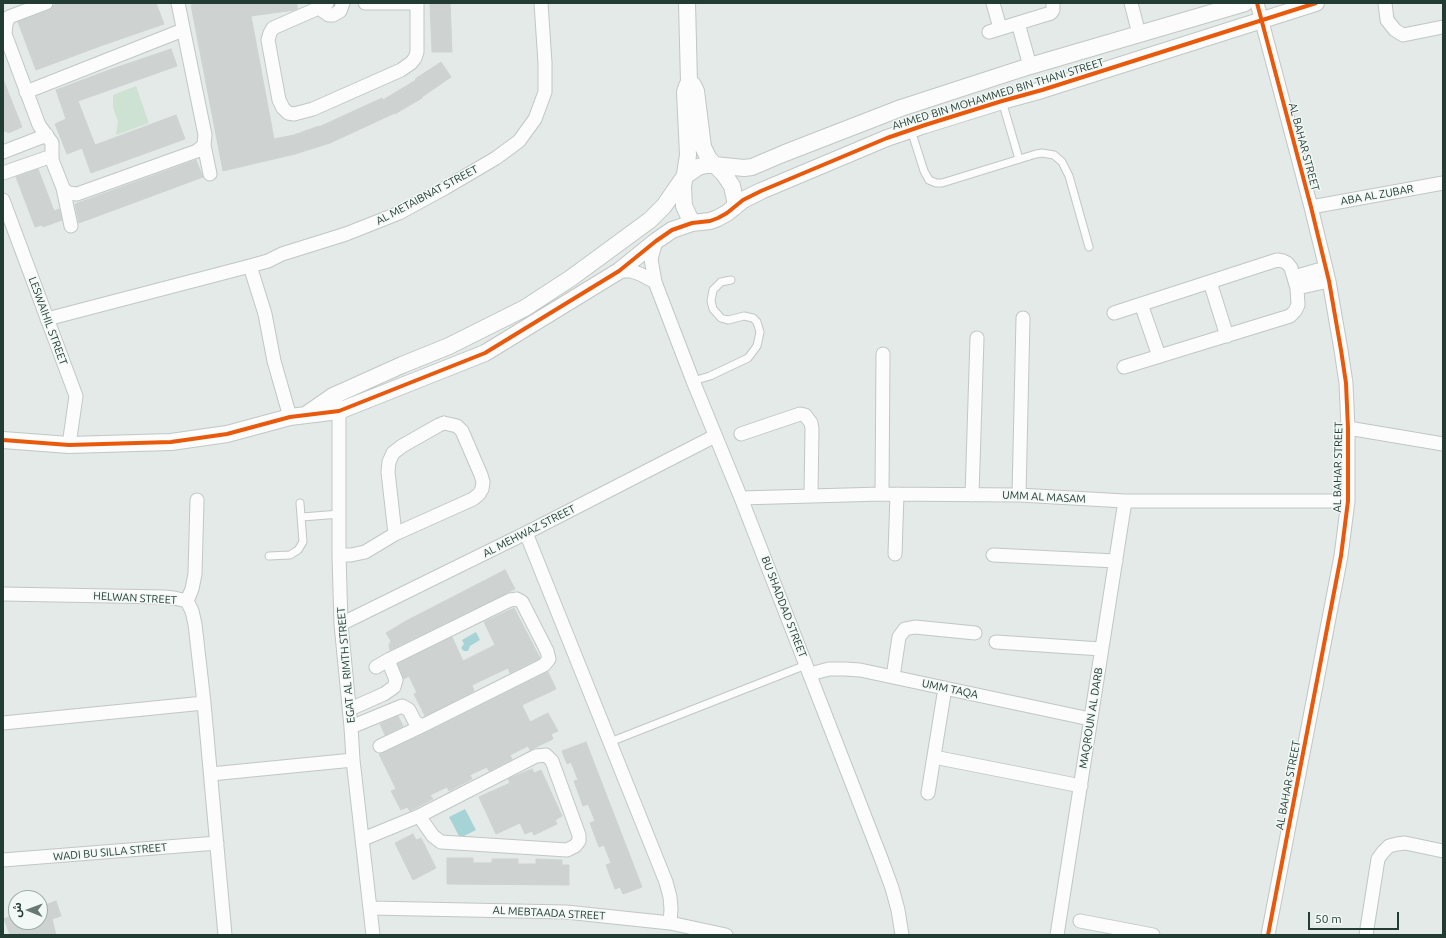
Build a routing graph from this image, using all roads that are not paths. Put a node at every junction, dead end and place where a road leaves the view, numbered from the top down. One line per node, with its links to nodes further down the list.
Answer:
1 (46, 3): 16 (street)
2 (178, 3): 20 (street)
3 (343, 3): 15 (street)
4 (365, 3): 5 (street)
5 (417, 3): 15 (street)
6 (541, 3): 45 (street, AL METAIBNAT STREET)
7 (686, 3): 23 (street)
8 (993, 3): 18 (street)
9 (1053, 3): 18 (street)
10 (1130, 3): 21 (street)
11 (1245, 3): 21 (street, AHMED BIN MOHAMMED BIN THANI STREET)
12 (1257, 3): 17 (street, AL BAHAR STREET)
13 (1316, 3): 17 (street, AHMED BIN MOHAMMED BIN THANI STREET)
14 (1385, 3): 19 (street)
15 (323, 4)
16 (6, 18): 24 (street)
17 (1262, 19): 25 (street, AHMED BIN MOHAMMED BIN THANI STREET); 39 (street, AL BAHAR STREET)
18 (1018, 23): 22 (street)
19 (1443, 27)
20 (183, 30): 24 (street); 28 (street)
21 (1139, 34): 22 (street, AHMED BIN MOHAMMED BIN THANI STREET)
22 (1030, 66): 32 (street, AHMED BIN MOHAMMED BIN THANI STREET)
23 (690, 82): 32 (street); 35 (street)
24 (26, 92): 27 (street)
25 (1002, 100): 26 (street, AHMED BIN MOHAMMED BIN THANI STREET); 31 (lane)
26 (911, 130): 31 (lane); 40 (street, AHMED BIN MOHAMMED BIN THANI STREET)
27 (47, 135): 29 (street); 30 (street)
28 (204, 145): 34 (street); 37 (street)
29 (3, 152)
30 (52, 156): 33 (street); 37 (street)
31 (1019, 159): 44 (lane)
32 (714, 165): 35 (street, AHMED BIN MOHAMMED BIN THANI STREET); 40 (street)
33 (3, 173)
34 (210, 174)
35 (684, 177): 41 (street); 63 (street, AHMED BIN MOHAMMED BIN THANI STREET)
36 (1443, 183): 39 (street, ABA AL ZUBAR)
37 (63, 188): 42 (street)
38 (3, 200): 56 (street, LESWAIHIL STREET)
39 (1311, 206): 46 (street, AL BAHAR STREET)
40 (735, 207): 41 (street, AHMED BIN MOHAMMED BIN THANI STREET)
41 (692, 224): 43 (street, AHMED BIN MOHAMMED BIN THANI STREET)
42 (71, 226)
43 (656, 241): 47 (street, AHMED BIN MOHAMMED BIN THANI STREET); 50 (street, BU SHADDAD STREET)
44 (1089, 246)
45 (250, 266): 56 (street, AL METAIBNAT STREET); 66 (street)
46 (1325, 268): 49 (street, AL BAHAR STREET); 52 (street)
47 (619, 271): 50 (street); 64 (street, AHMED BIN MOHAMMED BIN THANI STREET)
48 (732, 280): 62 (lane)
49 (1328, 281): 52 (street); 67 (street, AL BAHAR STREET)
50 (656, 282): 62 (street, BU SHADDAD STREET)
51 (1210, 282): 52 (street); 53 (street); 57 (street)
52 (1296, 283): 57 (street)
53 (1141, 304): 54 (street); 60 (street)
54 (1114, 313)
55 (1023, 318): 77 (street)
56 (47, 319): 72 (street, LESWAIHIL STREET)
57 (1227, 336): 60 (street)
58 (977, 338): 76 (street)
59 (883, 354): 73 (street)
60 (1158, 356): 61 (street)
61 (1124, 366)
62 (692, 381): 69 (street, BU SHADDAD STREET)
63 (333, 396): 64 (street, EGAT AL RIMTH STREET); 65 (street, AHMED BIN MOHAMMED BIN THANI STREET)
64 (339, 411): 65 (street, AHMED BIN MOHAMMED BIN THANI STREET); 83 (street, EGAT AL RIMTH STREET)
65 (306, 415): 66 (street, AHMED BIN MOHAMMED BIN THANI STREET)
66 (290, 417): 72 (street, AHMED BIN MOHAMMED BIN THANI STREET)
67 (1348, 428): 71 (street); 81 (street, AL BAHAR STREET)
68 (741, 434): 75 (street)
69 (715, 436): 78 (street, BU SHADDAD STREET); 85 (street, AL MEHWAZ STREET)
70 (3, 440): 72 (street, AHMED BIN MOHAMMED BIN THANI STREET)
71 (1443, 444)
72 (69, 445)
73 (882, 494): 74 (street, UMM AL MASAM); 75 (street, UMM AL MASAM)
74 (897, 494): 76 (street, UMM AL MASAM); 87 (street)
75 (811, 495): 78 (street, UMM AL MASAM)
76 (972, 495): 77 (street, UMM AL MASAM)
77 (1019, 495): 80 (street, UMM AL MASAM)
78 (741, 498): 100 (street, BU SHADDAD STREET)
79 (197, 500): 93 (street)
80 (1125, 501): 81 (street, UMM AL MASAM); 91 (street, MAQROUN AL DARB)
81 (1348, 501): 131 (street, AL BAHAR STREET)
82 (300, 502): 84 (lane)
83 (340, 514): 84 (lane); 88 (street, EGAT AL RIMTH STREET)
84 (302, 516): 90 (lane)
85 (526, 533): 94 (street, AL MEHWAZ STREET); 109 (street)
86 (396, 534): 86 (street); 88 (street)
87 (895, 554)
88 (339, 555): 94 (street, EGAT AL RIMTH STREET)
89 (993, 555): 91 (street)
90 (269, 556)
91 (1116, 561): 97 (street, MAQROUN AL DARB)
92 (3, 594): 93 (street, HELWAN STREET)
93 (187, 601): 103 (street, HELWAN STREET)
94 (341, 624): 104 (street, EGAT AL RIMTH STREET)
95 (976, 633): 101 (street)
96 (996, 642): 97 (street)
97 (1102, 650): 105 (street, MAQROUN AL DARB)
98 (390, 659): 99 (street); 104 (street); 107 (street)
99 (376, 667)
100 (808, 670): 101 (street, UMM TAQA); 109 (lane); 128 (street, BU SHADDAD STREET)
101 (894, 677): 102 (street, UMM TAQA)
102 (945, 688): 105 (street, UMM TAQA); 111 (street)
103 (204, 703): 106 (street); 113 (street, HELWAN STREET)
104 (350, 709): 108 (street, EGAT AL RIMTH STREET)
105 (1090, 719): 114 (street, MAQROUN AL DARB)
106 (3, 723)
107 (422, 726): 108 (street); 110 (street)
108 (352, 727): 112 (street, EGAT AL RIMTH STREET)
109 (610, 742): 123 (street)
110 (380, 746)
111 (934, 757): 114 (street); 115 (street)
112 (353, 760): 113 (street); 117 (street, EGAT AL RIMTH STREET)
113 (211, 774): 118 (street, HELWAN STREET)
114 (1081, 786): 129 (street, MAQROUN AL DARB)
115 (928, 793)
116 (419, 816): 116 (street); 117 (street)
117 (363, 839): 121 (street, EGAT AL RIMTH STREET)
118 (217, 843): 120 (street, WADI BU SILLA STREET); 125 (street, HELWAN STREET)
119 (1443, 851): 132 (street)
120 (3, 860)
121 (370, 908): 123 (street, AL MEBTAADA STREET); 126 (street, EGAT AL RIMTH STREET)
122 (1080, 921): 124 (street)
123 (670, 923): 127 (street, AL MEBTAADA STREET)
124 (1114, 931): 130 (street)
125 (225, 935)
126 (373, 935)
127 (726, 935)
128 (902, 935)
129 (1057, 935)
130 (1153, 935)
131 (1268, 935)
132 (1366, 935)

